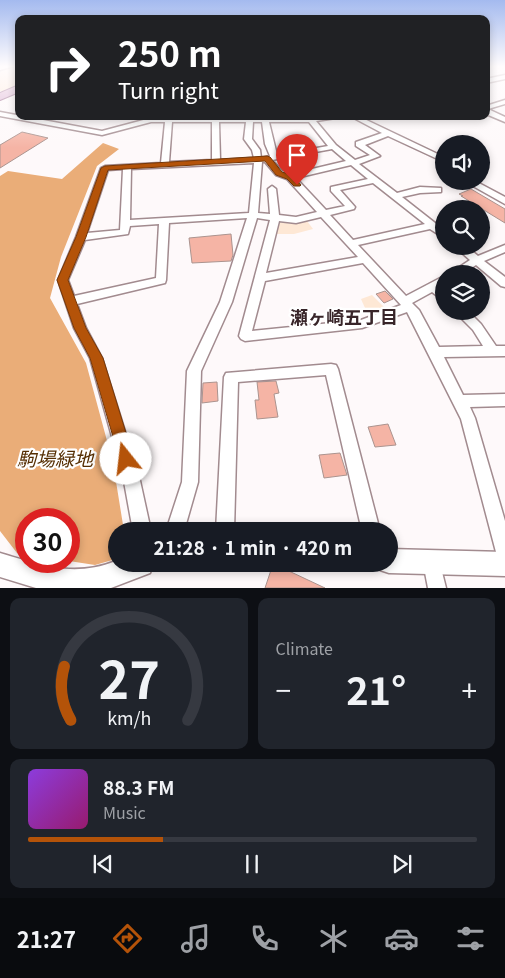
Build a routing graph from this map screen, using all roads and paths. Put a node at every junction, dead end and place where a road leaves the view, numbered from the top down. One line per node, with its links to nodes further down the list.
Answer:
1 (505, 102): 2 (street)
2 (490, 108)
3 (490, 111): 14 (street)
4 (0, 114): 5 (street)
5 (15, 117)
6 (32, 120): 7 (street)
7 (151, 120)
8 (168, 120): 21 (street)
9 (215, 120): 19 (street)
10 (252, 120): 18 (street)
11 (265, 120): 12 (street); 18 (street)
12 (311, 120): 16 (street)
13 (361, 120): 15 (street)
14 (505, 120)
15 (390, 133): 17 (street); 20 (street)
16 (333, 147): 18 (street); 20 (street)
17 (435, 156)
18 (266, 159): 19 (street); 23 (street); 31 (street)
19 (216, 162): 21 (street)
20 (353, 163): 23 (street); 24 (street)
21 (165, 165): 22 (street)
22 (126, 167): 34 (street); 37 (street)
23 (290, 177): 30 (street)
24 (374, 180): 28 (street); 30 (street)
25 (272, 189): 32 (street)
26 (435, 190): 28 (street)
27 (485, 190): 29 (street)
28 (397, 196): 35 (street)
29 (505, 201)
30 (324, 214): 32 (street); 38 (street)
31 (253, 215): 32 (street); 33 (street); 57 (street)
32 (275, 219): 44 (street)
33 (164, 221): 34 (street); 49 (street)
34 (125, 223): 37 (street)
35 (430, 226): 36 (street); 38 (street)
36 (435, 229)
37 (81, 237): 49 (street)
38 (351, 244): 41 (street)
39 (505, 248): 42 (street)
40 (471, 255): 42 (street)
41 (365, 259): 44 (street); 50 (street)
42 (478, 260): 43 (street); 45 (street)
43 (469, 265)
44 (259, 278): 50 (street)
45 (505, 283)
46 (435, 284): 47 (street)
47 (432, 286): 48 (street); 50 (street)
48 (435, 289)
49 (70, 301): 56 (street)
50 (407, 304): 53 (street)
51 (470, 320): 52 (street)
52 (498, 351): 53 (street)
53 (434, 352): 55 (street)
54 (505, 400): 55 (street)
55 (459, 401): 60 (street)
56 (140, 522)
57 (178, 522)
58 (225, 522): 59 (street)
59 (369, 522)
60 (505, 552)
61 (398, 561): 62 (street)
62 (432, 562): 63 (street); 66 (street)
63 (505, 564)
64 (0, 565): 65 (street)
65 (120, 572)
66 (437, 588)

